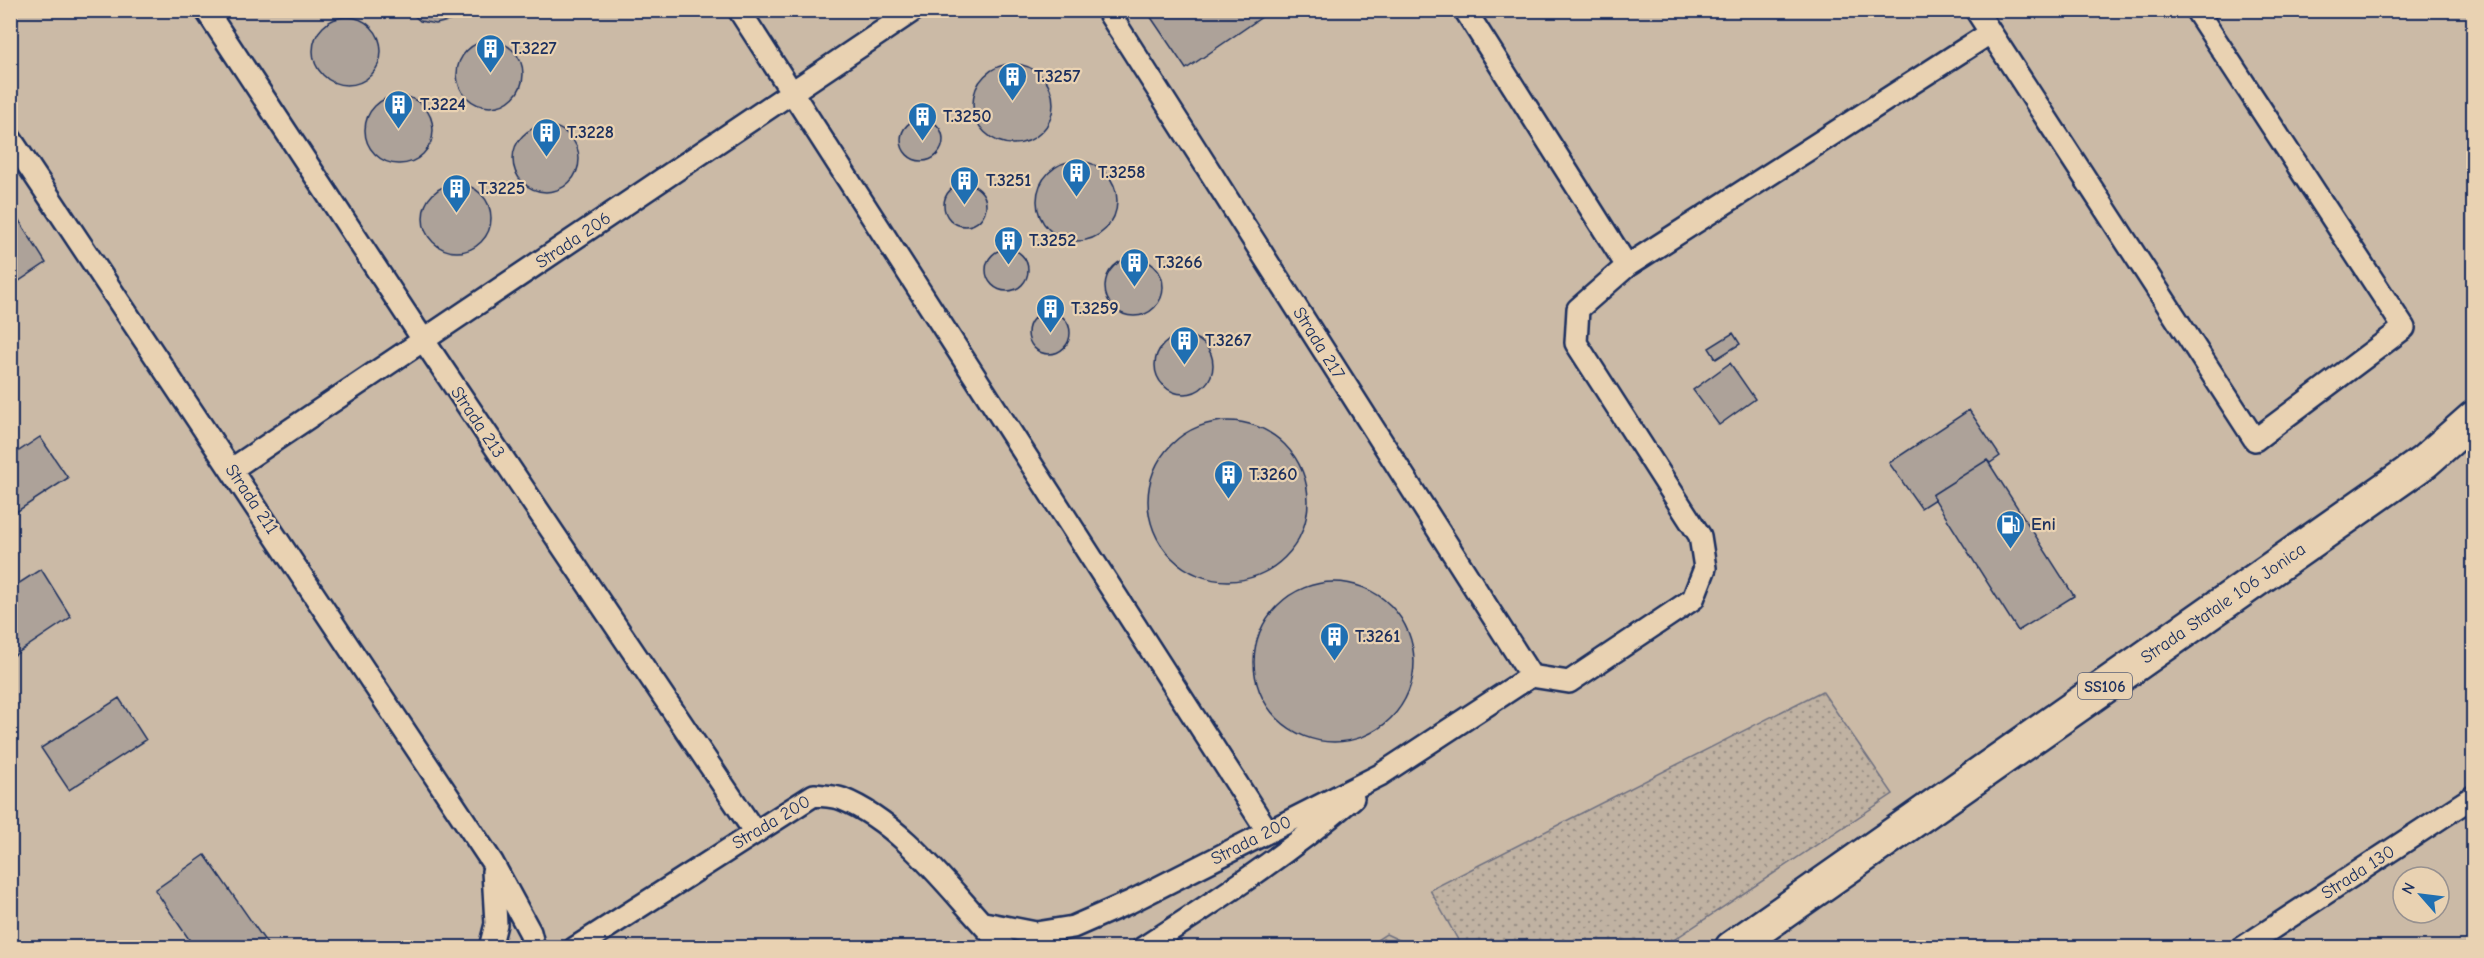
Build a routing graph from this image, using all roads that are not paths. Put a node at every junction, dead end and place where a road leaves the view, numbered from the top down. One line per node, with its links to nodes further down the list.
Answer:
1 (206, 10): 12 (lane, Strada 213)
2 (738, 10): 9 (lane)
3 (914, 10): 9 (lane, Strada 206)
4 (1107, 10): 15 (lane, Strada 217)
5 (1465, 10): 11 (lane)
6 (1976, 10): 8 (lane)
7 (2196, 10): 8 (lane)
8 (1990, 33): 11 (lane)
9 (792, 93): 12 (lane, Strada 206); 19 (lane)
10 (10, 138): 14 (lane, Strada 211)
11 (1627, 266): 15 (lane)
12 (424, 341): 14 (lane, Strada 206); 18 (lane, Strada 213)
13 (2474, 418): 27 (main road, Strada Statale 106 Jonica / SS106)
14 (232, 469): 20 (lane, Strada 211)
15 (1531, 676): 16 (lane, Strada 200)
16 (1380, 775): 19 (lane, Strada 200); 26 (lane, Strada 200)
17 (2474, 796): 28 (lane, Strada 130)
18 (754, 831): 21 (lane, Strada 200); 24 (lane, Strada 200)
19 (1268, 832): 21 (lane, Strada 200)
20 (492, 862): 22 (lane, Strada 211); 23 (lane, Strada 211)
21 (984, 923): 25 (lane, Strada 200)
22 (490, 948)
23 (534, 948)
24 (575, 948)
25 (1005, 948)
26 (1143, 948)
27 (1731, 948)
28 (2242, 948)

